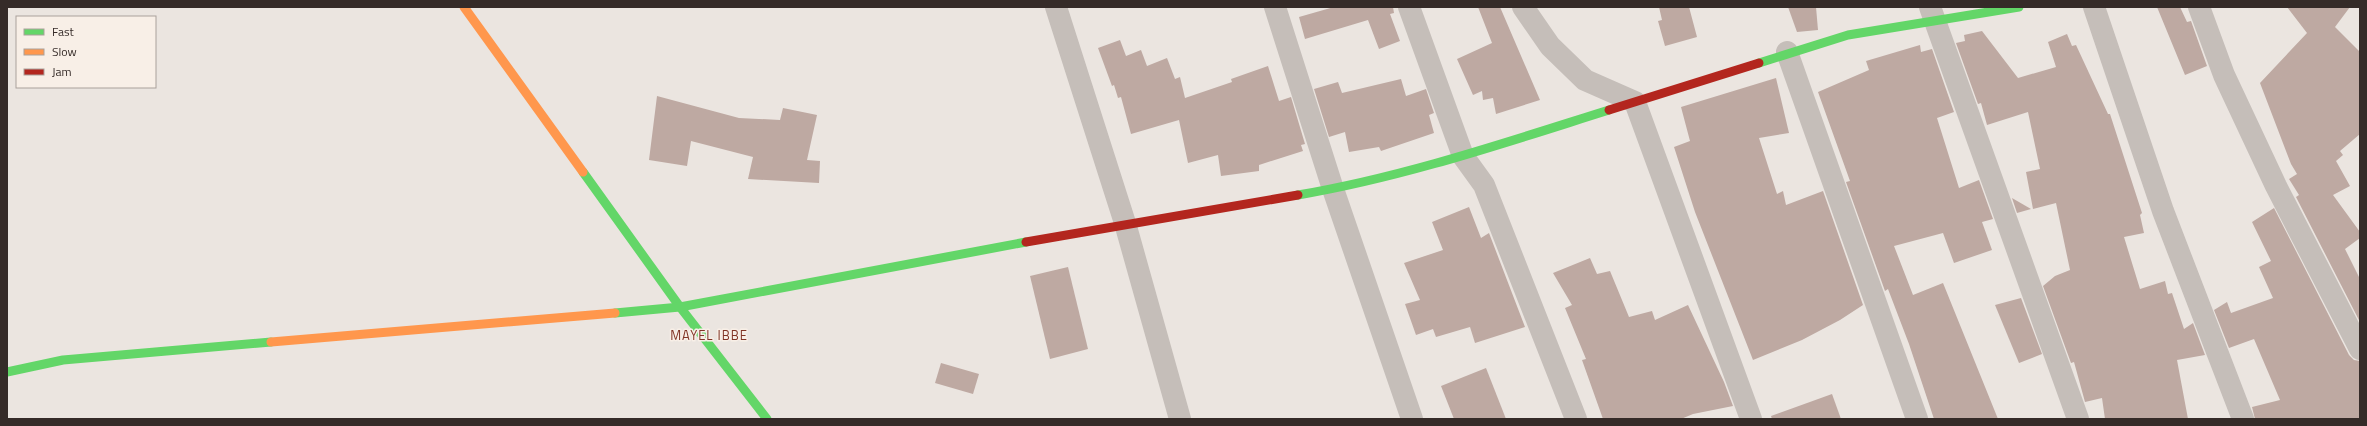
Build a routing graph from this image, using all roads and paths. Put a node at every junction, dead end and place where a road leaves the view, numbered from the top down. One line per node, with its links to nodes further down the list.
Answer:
1 (464, 7): 15 (street)
2 (1056, 7): 14 (street)
3 (1275, 7): 13 (street)
4 (1409, 7): 12 (street)
5 (1523, 7): 11 (street)
6 (2019, 7): 9 (street)
7 (2094, 7): 25 (street)
8 (2199, 7): 16 (street)
9 (1932, 14): 10 (street); 24 (street)
10 (1787, 52): 11 (street); 23 (street)
11 (1635, 102): 12 (street); 22 (street)
12 (1463, 156): 13 (street); 21 (street)
13 (1333, 189): 14 (street); 20 (street)
14 (1125, 223): 15 (street); 19 (street)
15 (680, 307): 17 (street); 18 (street)
16 (2360, 349)
17 (7, 372)
18 (767, 419)
19 (1180, 419)
20 (1412, 419)
21 (1576, 419)
22 (1751, 419)
23 (1917, 419)
24 (2078, 419)
25 (2243, 419)

